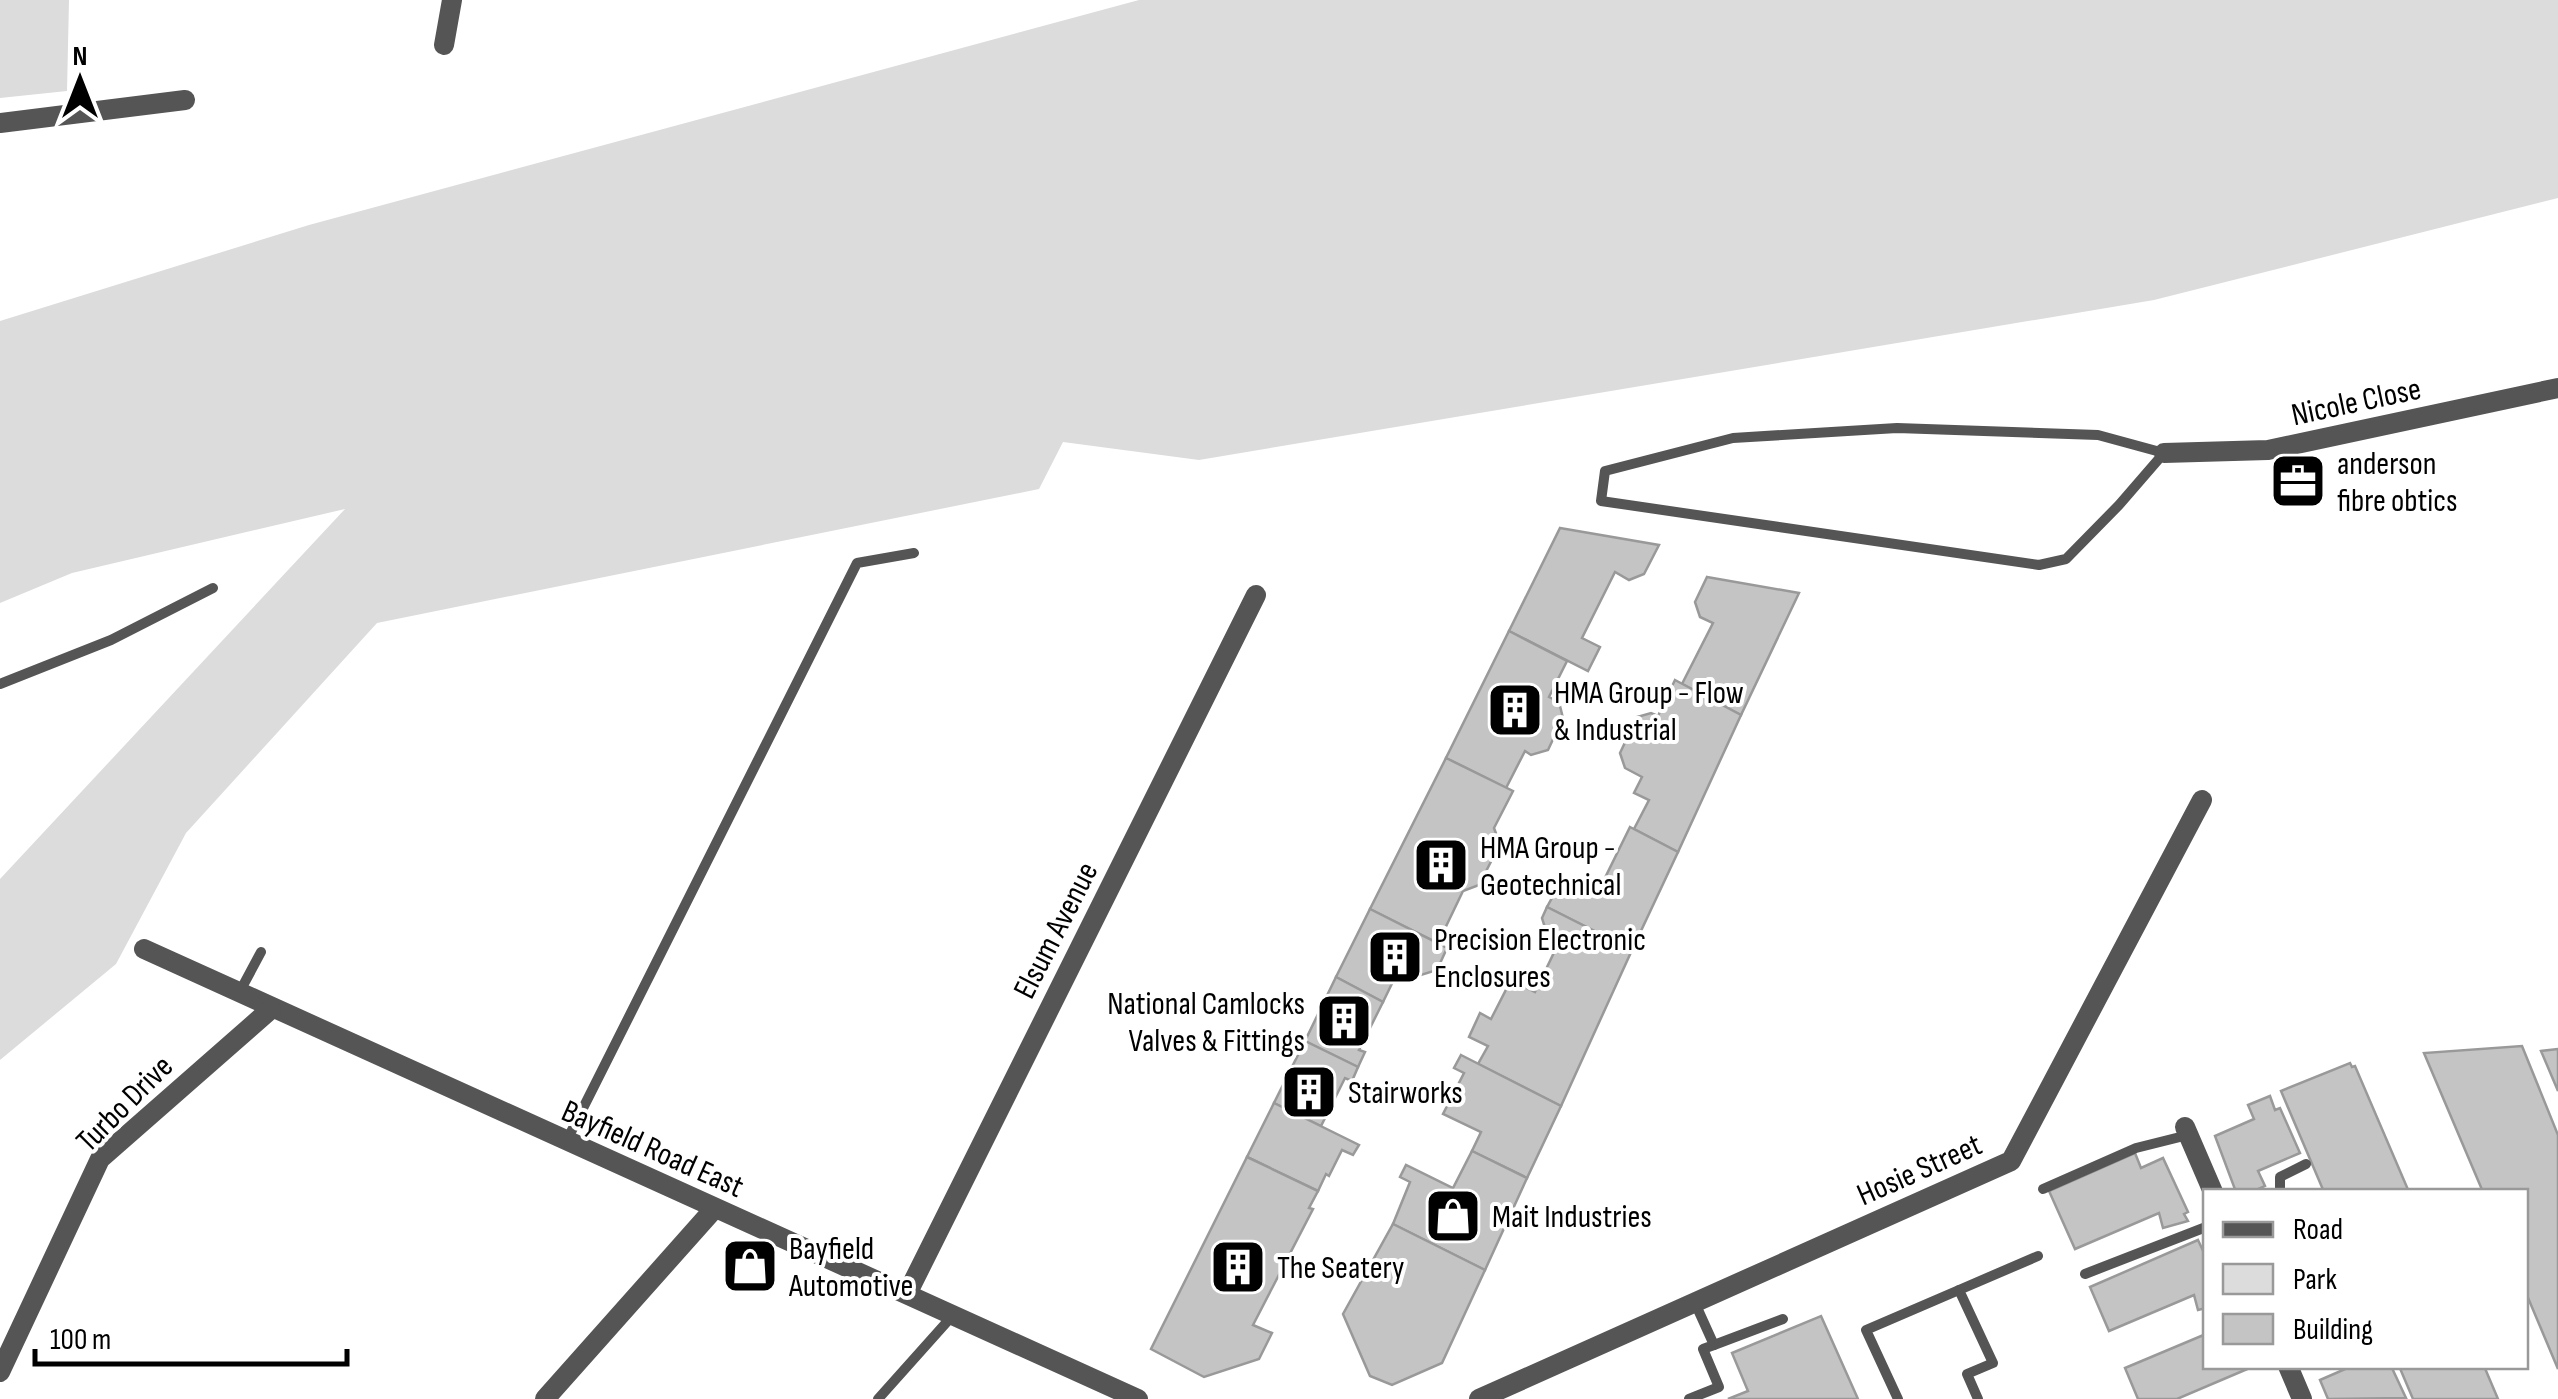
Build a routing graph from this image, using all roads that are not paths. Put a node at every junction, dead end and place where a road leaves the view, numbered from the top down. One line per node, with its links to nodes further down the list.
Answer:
1 (452, 0): 2 (street)
2 (444, 45)
3 (184, 100): 4 (street)
4 (0, 122)
5 (2558, 388): 6 (street, Nicole Close)
6 (2164, 453): 6 (lane)
7 (914, 553): 17 (lane)
8 (213, 588): 10 (lane)
9 (1256, 595): 27 (street, Elsum Avenue)
10 (0, 684)
11 (2202, 800): 28 (street, Hosie Street)
12 (144, 950): 14 (street, Bayfield Road East)
13 (261, 952): 14 (lane)
14 (239, 994): 15 (street, Bayfield Road East)
15 (271, 1009): 17 (street, Bayfield Road East); 33 (street, Turbo Drive)
16 (2187, 1131): 19 (street); 21 (lane)
17 (566, 1142): 22 (street, Bayfield Road East)
18 (2306, 1164): 20 (lane)
19 (2212, 1189)
20 (2280, 1189)
21 (2043, 1190)
22 (714, 1209): 27 (street, Bayfield Road East); 34 (street)
23 (2203, 1228): 25 (lane)
24 (2038, 1256): 26 (lane)
25 (2085, 1274)
26 (1959, 1290): 39 (lane); 40 (lane)
27 (908, 1292): 29 (street, Bayfield Road East)
28 (1694, 1302): 31 (lane); 37 (street, Hosie Street)
29 (954, 1314): 35 (lane); 36 (street, Bayfield Road East)
30 (1784, 1319): 31 (lane)
31 (1714, 1345): 38 (lane)
32 (2289, 1369): 41 (street)
33 (0, 1372)
34 (545, 1399)
35 (878, 1399)
36 (1136, 1399)
37 (1479, 1399)
38 (1689, 1399)
39 (1898, 1399)
40 (1978, 1399)
41 (2302, 1399)

